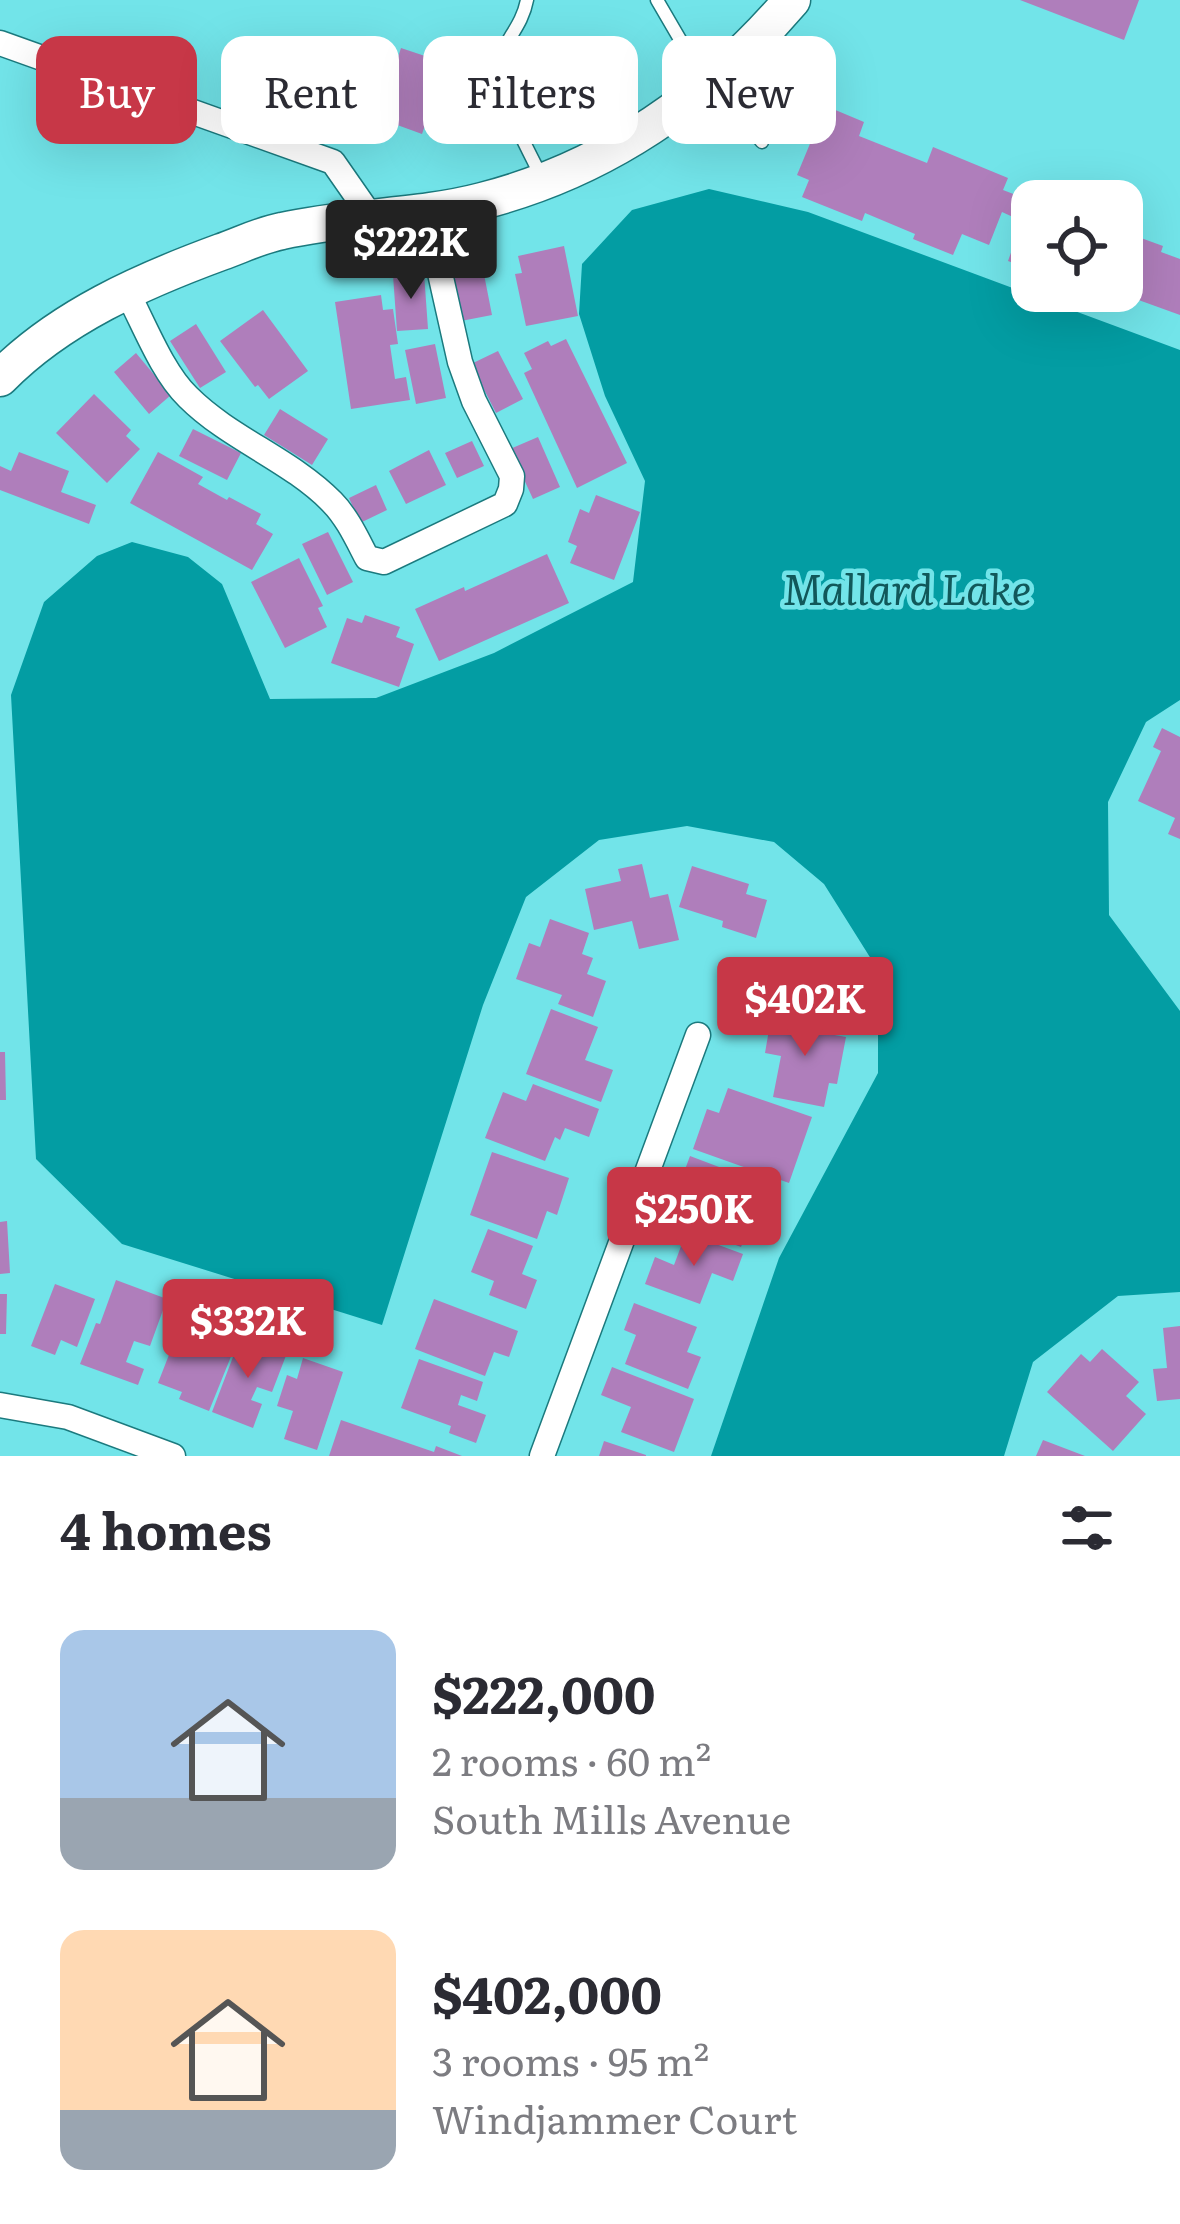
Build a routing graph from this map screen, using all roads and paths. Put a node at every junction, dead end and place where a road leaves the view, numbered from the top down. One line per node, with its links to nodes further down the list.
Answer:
1 (527, 0): 8 (lane)
2 (657, 0): 4 (lane)
3 (792, 0): 5 (street)
4 (679, 36)
5 (759, 36)
6 (0, 43): 10 (street)
7 (662, 119): 8 (street)
8 (543, 181): 9 (street)
9 (427, 211): 10 (street); 11 (street)
10 (372, 218): 11 (street)
11 (127, 292): 12 (street)
12 (0, 378)
13 (698, 1035): 16 (street)
14 (0, 1405): 15 (street)
15 (173, 1456)
16 (542, 1456)

